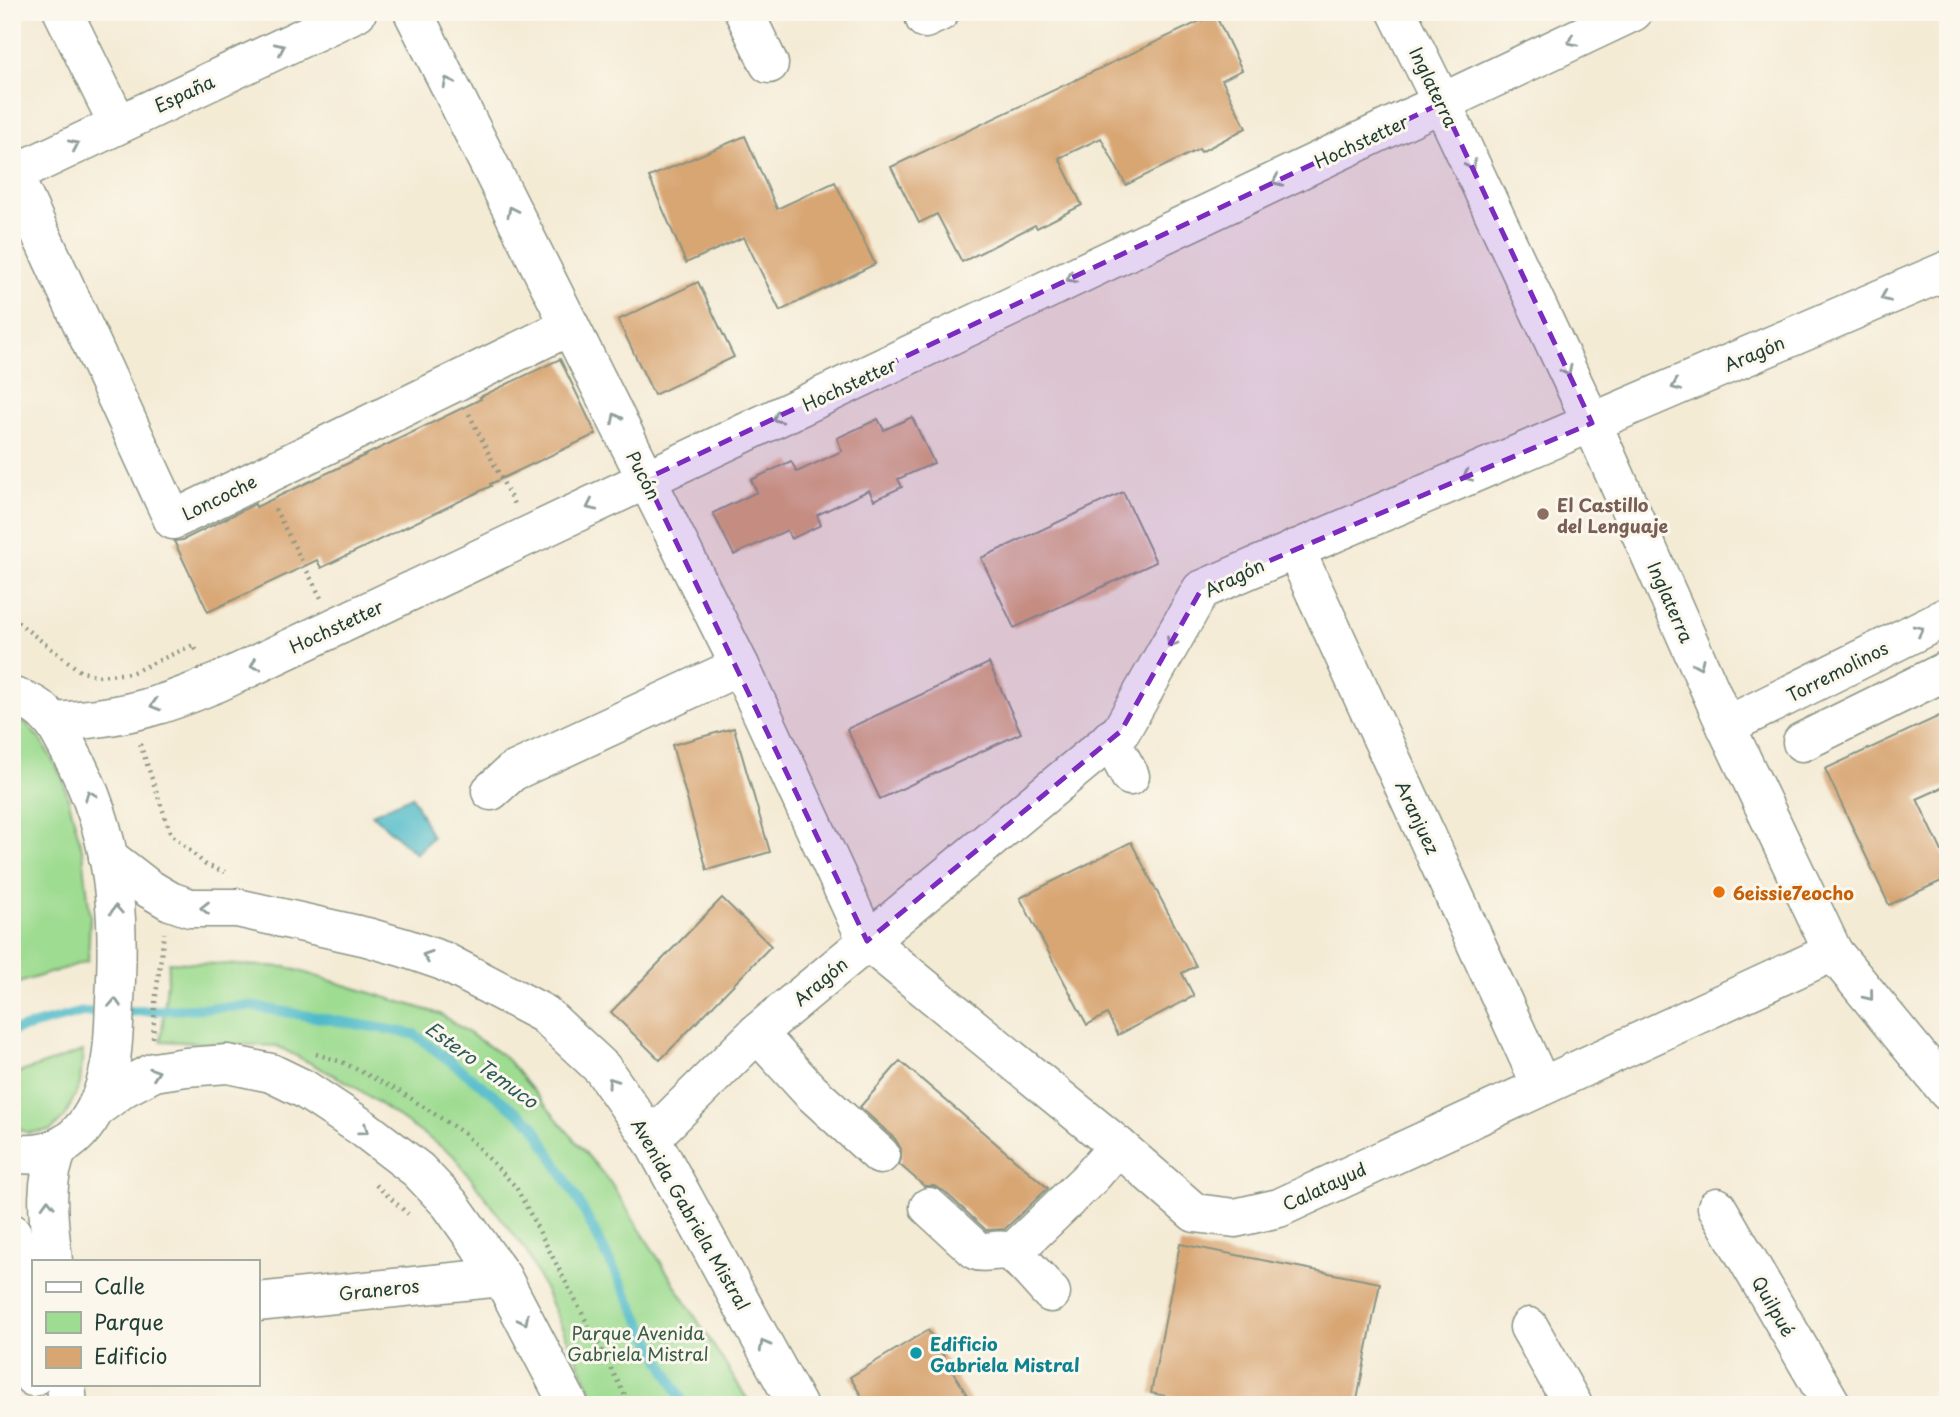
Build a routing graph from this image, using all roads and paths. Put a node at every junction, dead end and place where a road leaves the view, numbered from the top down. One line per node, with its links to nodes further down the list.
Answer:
1 (63, 12): 9 (street)
2 (357, 12): 9 (street, España, one-way to 2)
3 (413, 12): 12 (street, Pucón, one-way to 3)
4 (744, 12): 7 (street)
5 (1397, 12): 8 (street, Inglaterra)
6 (1633, 12): 8 (street, Hochstetter, one-way to 8)
7 (769, 64)
8 (1442, 103): 14 (street, Inglaterra, one-way to 14); 16 (street, Hochstetter, one-way to 16)
9 (118, 124): 10 (street, España, one-way to 9)
10 (13, 174): 15 (street, Loncoche)
11 (1948, 270): 14 (street, Aragón, one-way to 14)
12 (570, 326): 13 (street, Loncoche); 16 (street, Pucón, one-way to 12)
13 (453, 383): 15 (street, Loncoche); 17 (path)
14 (1592, 422): 18 (street, Aragón, one-way to 18); 28 (street, Inglaterra, one-way to 28)
15 (259, 478): 21 (path)
16 (646, 479): 17 (street, Hochstetter, one-way to 17); 23 (street, Pucón)
17 (530, 535): 21 (street, Hochstetter)
18 (1295, 548): 30 (street, Aragón, one-way to 30); 41 (street, Aranjuez)
19 (1948, 616): 22 (street, Torremolinos, one-way to 19)
20 (12, 618): 25 (path)
21 (335, 627): 25 (street, Hochstetter, one-way to 25)
22 (1853, 663): 26 (street); 28 (street, Torremolinos)
23 (740, 666): 33 (street); 37 (street, Pucón)
24 (1948, 670): 26 (street)
25 (219, 682): 27 (street, Hochstetter, one-way to 27)
26 (1885, 701): 31 (street)
27 (27, 702): 34 (street, one-way to 27)
28 (1726, 726): 38 (street, Inglaterra)
29 (136, 731): 35 (path)
30 (1129, 734): 32 (street); 37 (street, Aragón)
31 (1802, 742)
32 (1130, 776)
33 (491, 791)
34 (108, 857): 35 (street, Avenida Gabriela Mistral, one-way to 34); 43 (street, one-way to 34)
35 (237, 908): 44 (street, Avenida Gabriela Mistral, one-way to 35)
36 (166, 922): 40 (path)
37 (867, 941): 39 (street, Aragón); 45 (street, Calatayud)
38 (1833, 952): 41 (street, Calatayud); 42 (street, Inglaterra, one-way to 42)
39 (757, 1033): 44 (street, Aragón); 48 (street)
40 (152, 1038)
41 (1541, 1086): 45 (street, Calatayud)
42 (1948, 1092)
43 (96, 1108): 46 (street); 56 (street, one-way to 56)
44 (651, 1138): 66 (street, Avenida Gabriela Mistral, one-way to 44)
45 (1118, 1146): 54 (street)
46 (59, 1147): 47 (street); 55 (street, one-way to 46)
47 (12, 1153)
48 (880, 1155)
49 (371, 1180): 52 (path)
50 (929, 1207): 54 (street)
51 (1717, 1207): 68 (street, Quilpué)
52 (412, 1218)
53 (12, 1233): 60 (street)
54 (1012, 1253): 57 (street)
55 (53, 1260)
56 (502, 1277): 58 (street, Graneros); 65 (street, one-way to 65)
57 (1051, 1293)
58 (259, 1302)
59 (1529, 1327): 67 (street)
60 (32, 1370)
61 (34, 1386): 63 (street)
62 (66, 1386): 64 (street)
63 (37, 1405)
64 (68, 1405)
65 (569, 1405)
66 (797, 1405)
67 (1573, 1405)
68 (1832, 1405)

